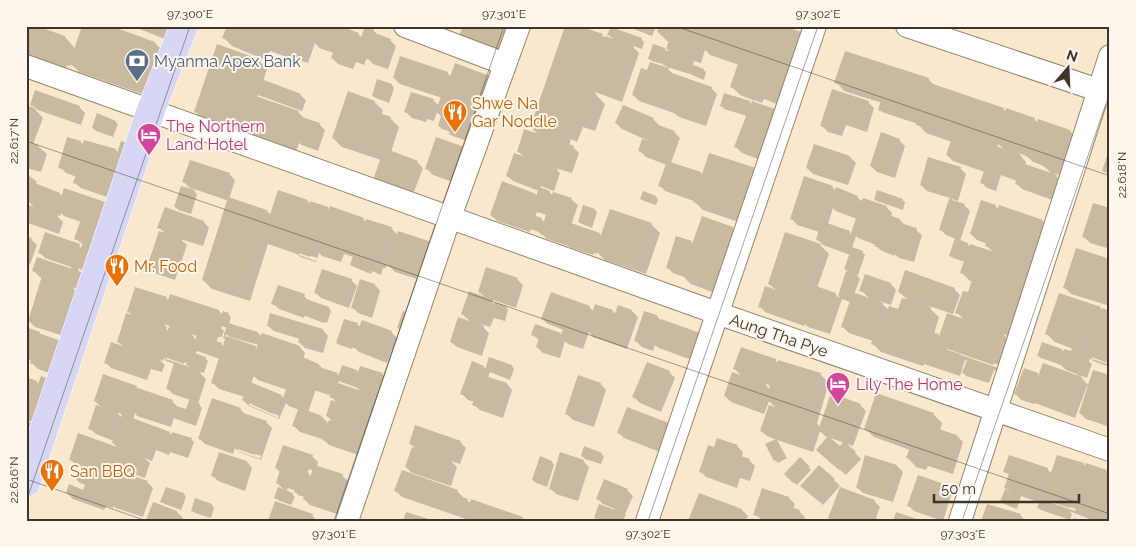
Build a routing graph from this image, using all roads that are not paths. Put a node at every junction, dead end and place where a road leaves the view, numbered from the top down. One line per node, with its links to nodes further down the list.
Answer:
1 (184, 26): 10 (main road)
2 (405, 26): 7 (street)
3 (519, 26): 7 (street)
4 (815, 26): 12 (street)
5 (907, 26): 9 (street)
6 (1110, 56): 9 (street)
7 (505, 64): 11 (street)
8 (26, 66): 10 (street, Aung Tha Pye)
9 (1104, 92): 13 (street)
10 (151, 110): 11 (street, Aung Tha Pye); 15 (main road)
11 (450, 218): 12 (street, Aung Tha Pye); 16 (street)
12 (717, 313): 13 (street, Aung Tha Pye); 17 (street)
13 (995, 410): 14 (street, Aung Tha Pye); 18 (street)
14 (1110, 450)
15 (26, 482)
16 (347, 521)
17 (647, 521)
18 (960, 521)

